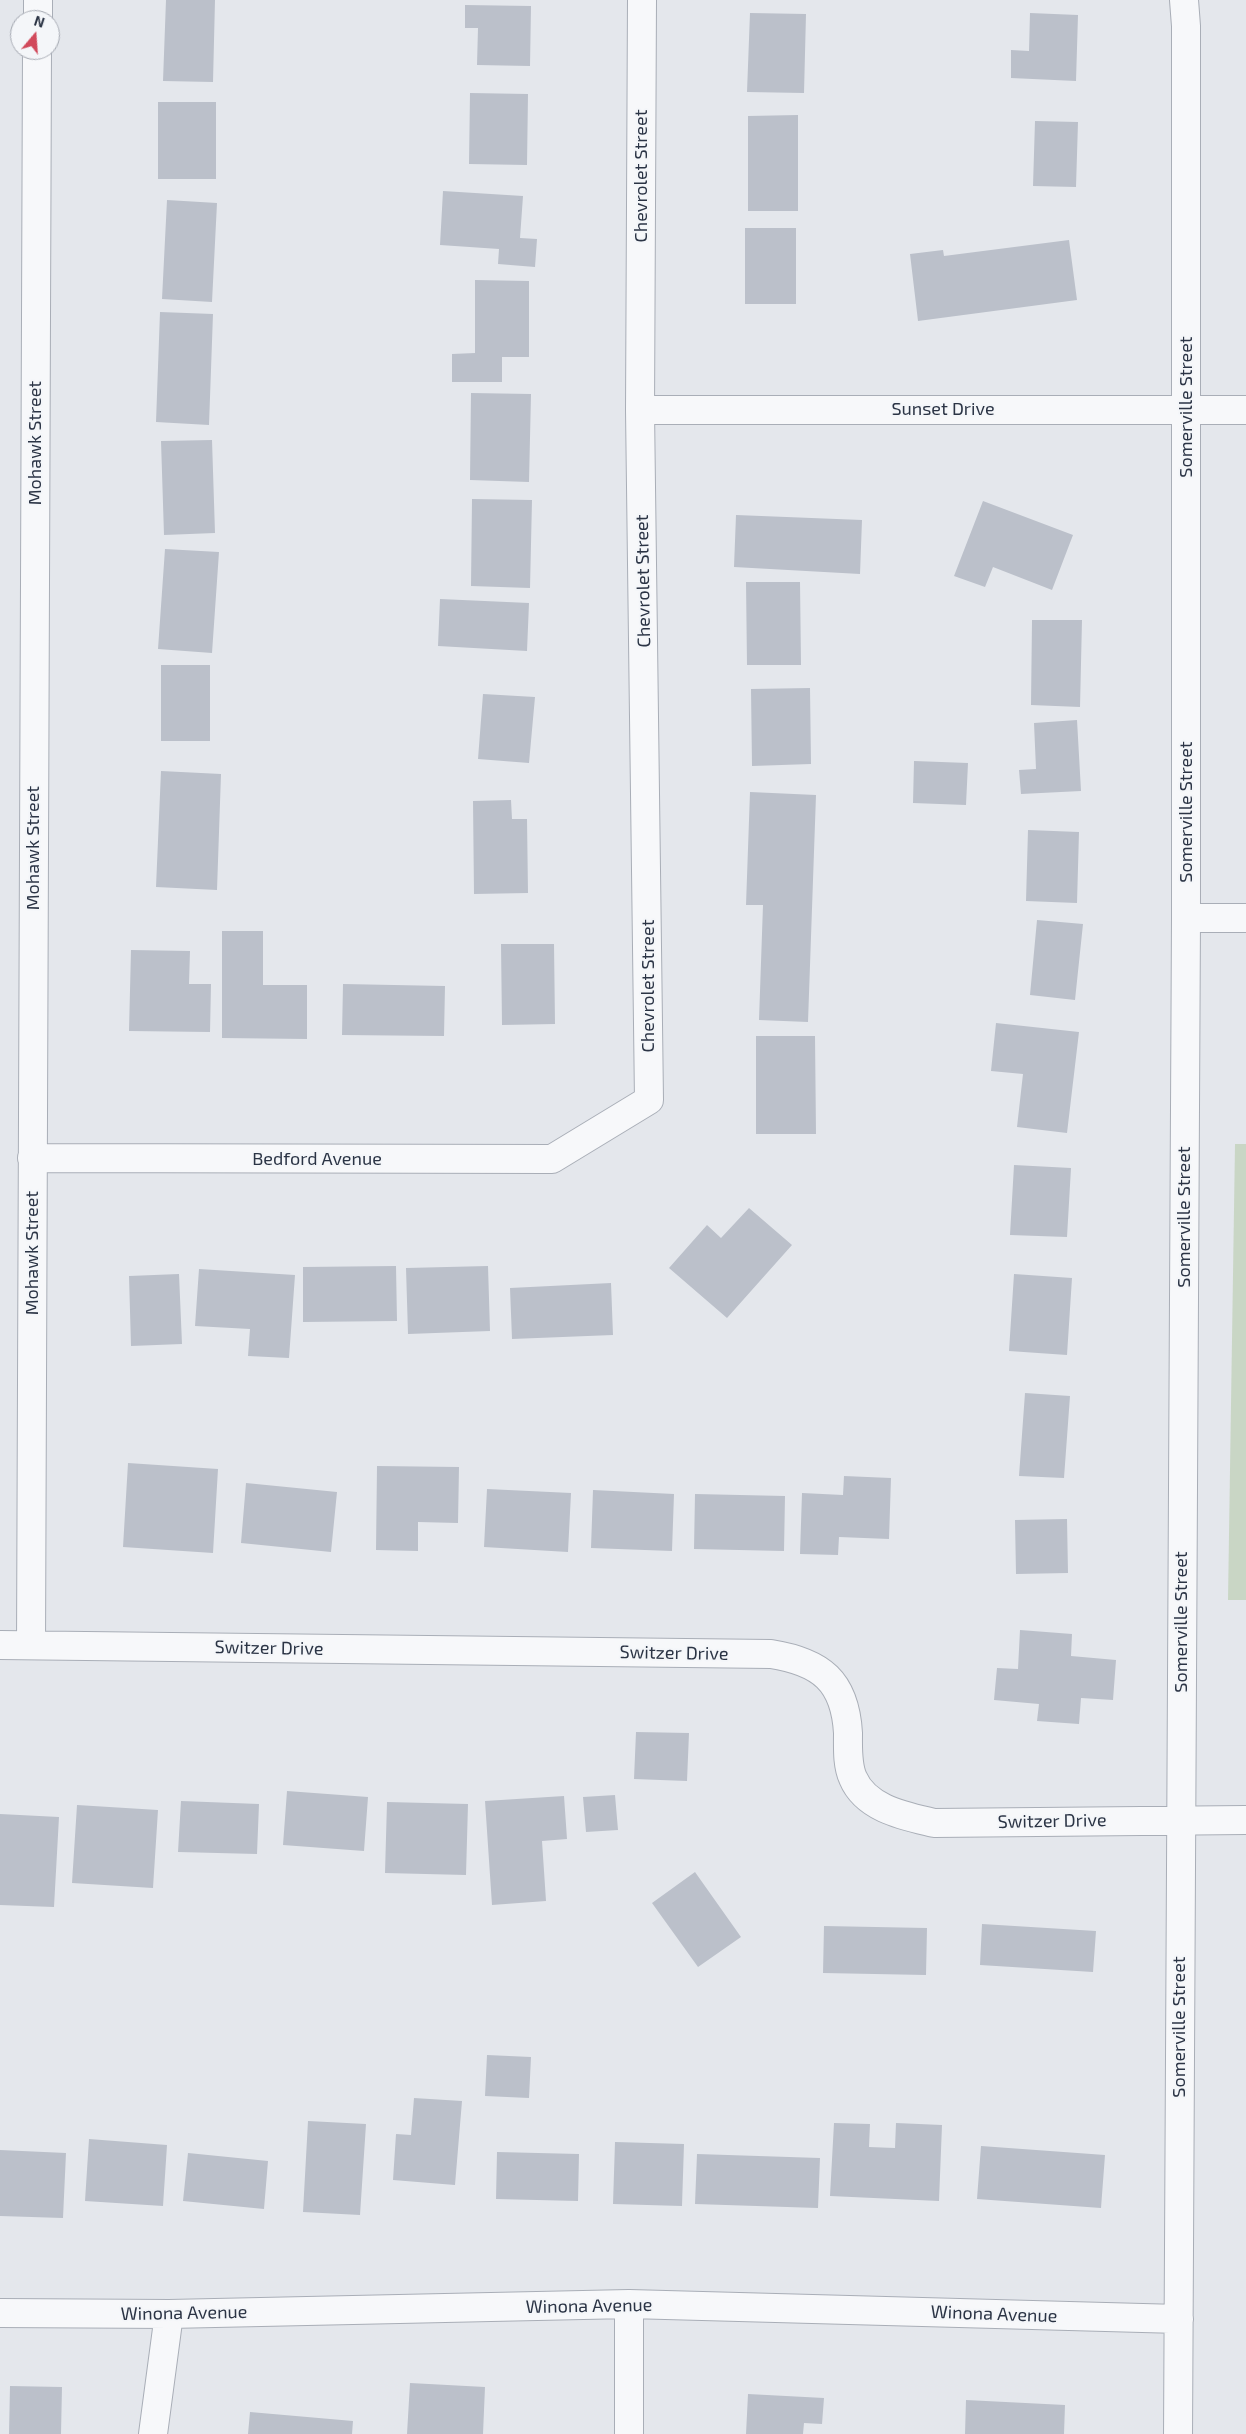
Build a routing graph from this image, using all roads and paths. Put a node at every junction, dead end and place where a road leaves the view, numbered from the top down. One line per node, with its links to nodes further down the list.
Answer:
1 (642, 0): 4 (street, Chevrolet Street)
2 (1184, 0): 5 (street, Somerville Street)
3 (37, 60): 10 (street, Mohawk Street)
4 (640, 410): 5 (street, Sunset Drive); 9 (street, Chevrolet Street)
5 (1186, 410): 6 (street, Sunset Drive); 7 (street, Somerville Street)
6 (1246, 410)
7 (1186, 918): 8 (street); 13 (street, Somerville Street)
8 (1246, 918)
9 (596, 1133): 10 (street, Bedford Avenue)
10 (32, 1158): 12 (street, Mohawk Street)
11 (0, 1645): 12 (street, Switzer Drive)
12 (31, 1645): 13 (street, Switzer Drive)
13 (1180, 1820): 14 (street, Switzer Drive); 18 (street, Somerville Street)
14 (1246, 1820)
15 (629, 2304): 17 (street, Winona Avenue); 18 (street, Winona Avenue); 20 (street)
16 (0, 2313): 17 (street, Winona Avenue)
17 (169, 2314): 19 (street)
18 (1179, 2320): 21 (street, Somerville Street)
19 (153, 2434)
20 (629, 2434)
21 (1178, 2434)

